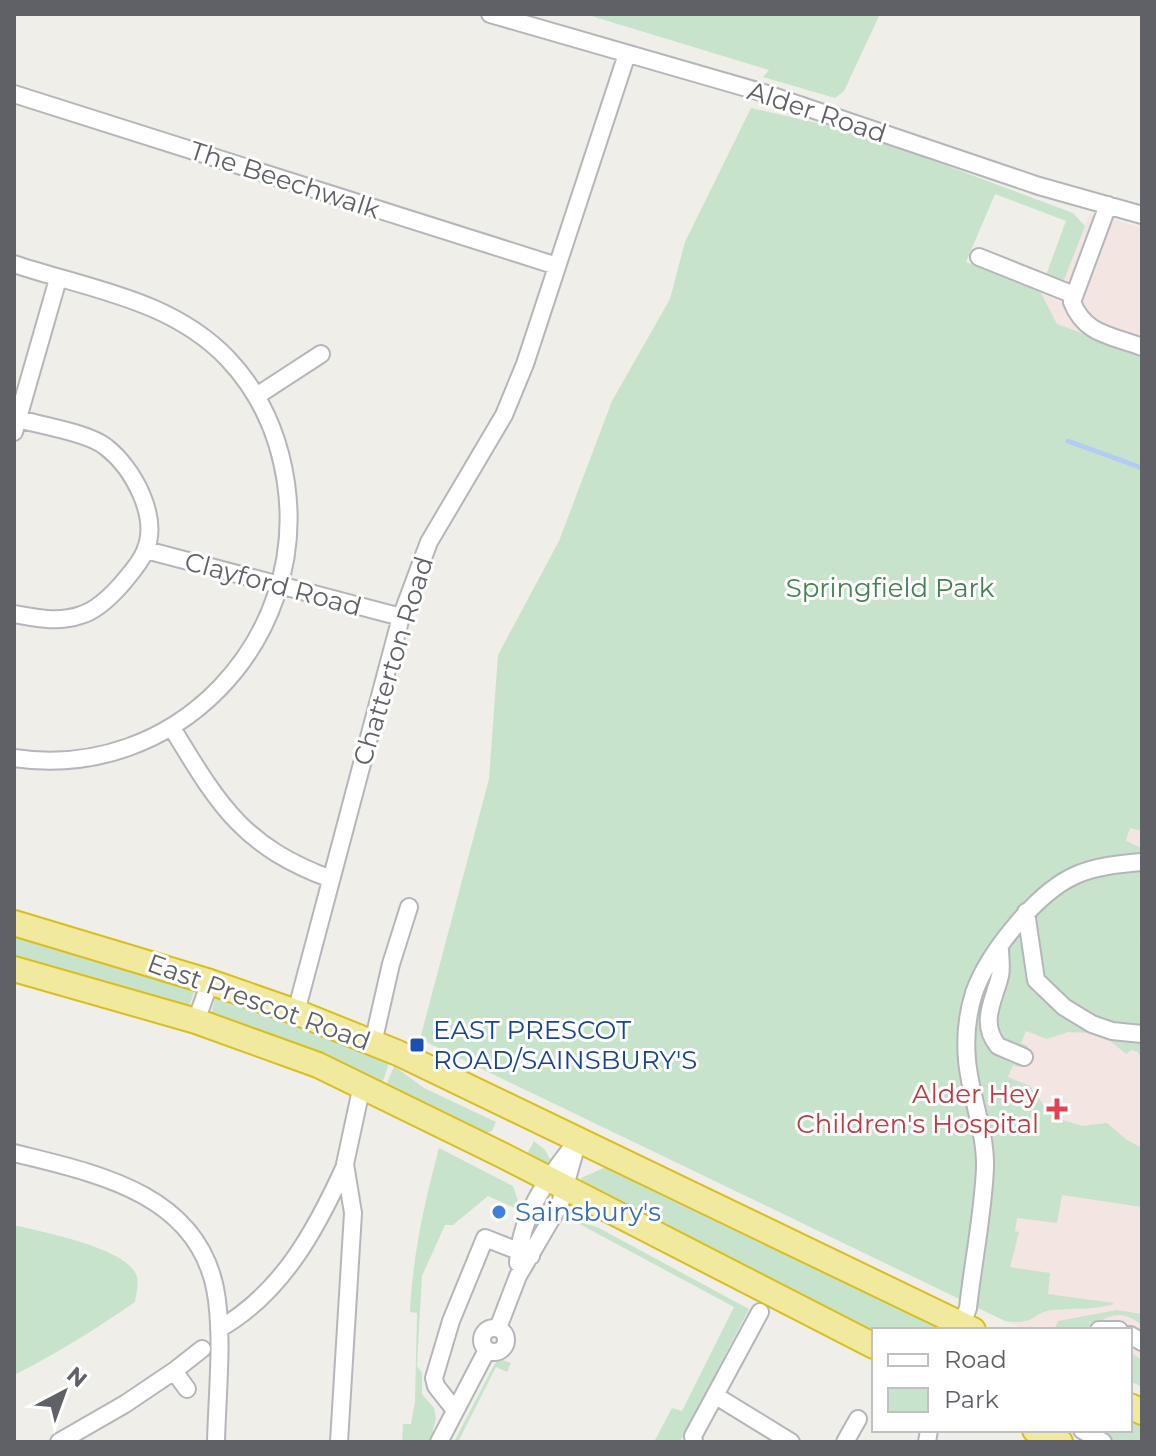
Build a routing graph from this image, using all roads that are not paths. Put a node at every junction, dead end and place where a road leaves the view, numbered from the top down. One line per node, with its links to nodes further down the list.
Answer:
1 (494, 15): 2 (street, Alder Road)
2 (627, 54): 4 (street, Alder Road); 8 (street, Chatterton Road)
3 (14, 94): 8 (street, The Beechwalk)
4 (1108, 205): 5 (street, Alder Road); 10 (street)
5 (1142, 215)
6 (979, 257): 10 (street)
7 (14, 264): 9 (street)
8 (557, 266): 18 (street, Chatterton Road)
9 (58, 279): 13 (street); 14 (street)
10 (1074, 295): 11 (street)
11 (1142, 347)
12 (321, 354): 13 (street)
13 (258, 395): 16 (street)
14 (16, 425): 15 (street)
15 (146, 550): 16 (street, Clayford Road); 17 (street)
16 (281, 586): 18 (street, Clayford Road); 19 (street)
17 (14, 614)
18 (401, 617): 22 (street, Chatterton Road)
19 (172, 728): 20 (street); 22 (street)
20 (14, 758)
21 (1142, 862): 24 (street)
22 (331, 879): 29 (street, Chatterton Road)
23 (409, 907): 32 (street)
24 (1026, 912): 26 (street); 31 (street)
25 (14, 923): 28 (highway, East Prescot Road)
26 (1000, 949): 33 (street); 41 (street)
27 (14, 969): 30 (highway, East Prescot Road)
28 (210, 982): 29 (highway, East Prescot Road); 30 (street)
29 (296, 1012): 32 (highway, East Prescot Road)
30 (196, 1021): 34 (highway, East Prescot Road)
31 (1142, 1034)
32 (373, 1043): 35 (highway, East Prescot Road)
33 (1024, 1057)
34 (362, 1085): 37 (street); 38 (highway, East Prescot Road)
35 (578, 1140): 38 (street); 41 (highway, East Prescot Road)
36 (14, 1153): 42 (street)
37 (345, 1164): 42 (street); 54 (street)
38 (556, 1183): 39 (street); 39 (street); 43 (highway, East Prescot Road)
39 (525, 1254): 48 (street); 48 (street)
40 (760, 1312): 47 (street)
41 (967, 1327)
42 (219, 1329): 53 (street)
43 (872, 1345)
44 (202, 1349): 45 (street)
45 (174, 1371): 46 (street); 52 (street)
46 (187, 1389)
47 (716, 1396): 56 (street); 57 (street)
48 (454, 1409): 55 (street)
49 (858, 1419): 58 (street)
50 (1040, 1432): 59 (highway)
51 (1086, 1432): 60 (street)
52 (59, 1442)
53 (216, 1442)
54 (339, 1442)
55 (439, 1442)
56 (694, 1442)
57 (791, 1442)
58 (845, 1442)
59 (1060, 1442)
60 (1103, 1442)

